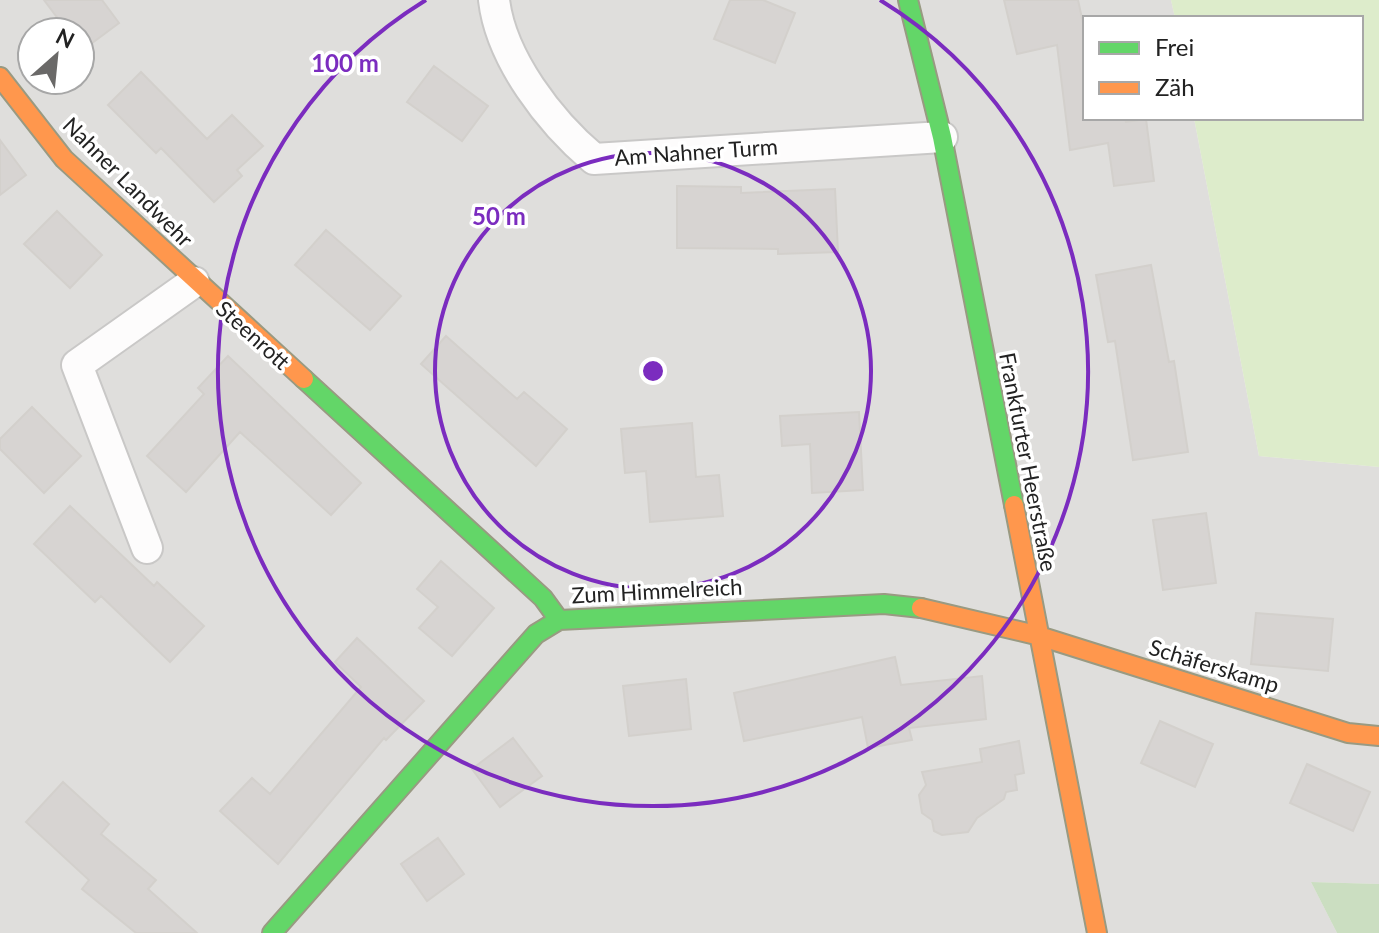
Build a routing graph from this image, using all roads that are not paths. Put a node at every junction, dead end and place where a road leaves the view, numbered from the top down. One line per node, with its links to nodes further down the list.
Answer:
1 (494, 0): 4 (street, Am Nahner Turm)
2 (908, 0): 4 (street, Frankfurter Heerstraße)
3 (0, 77): 5 (street, Nahner Landwehr)
4 (942, 137): 8 (street, Frankfurter Heerstraße)
5 (194, 282): 6 (street); 7 (street, Steenrott)
6 (147, 548)
7 (559, 620): 8 (street, Zum Himmelreich); 10 (street, Zum Himmelreich)
8 (1036, 635): 9 (street, Schäferskamp); 11 (street, Frankfurter Heerstraße)
9 (1379, 736)
10 (272, 933)
11 (1097, 933)

